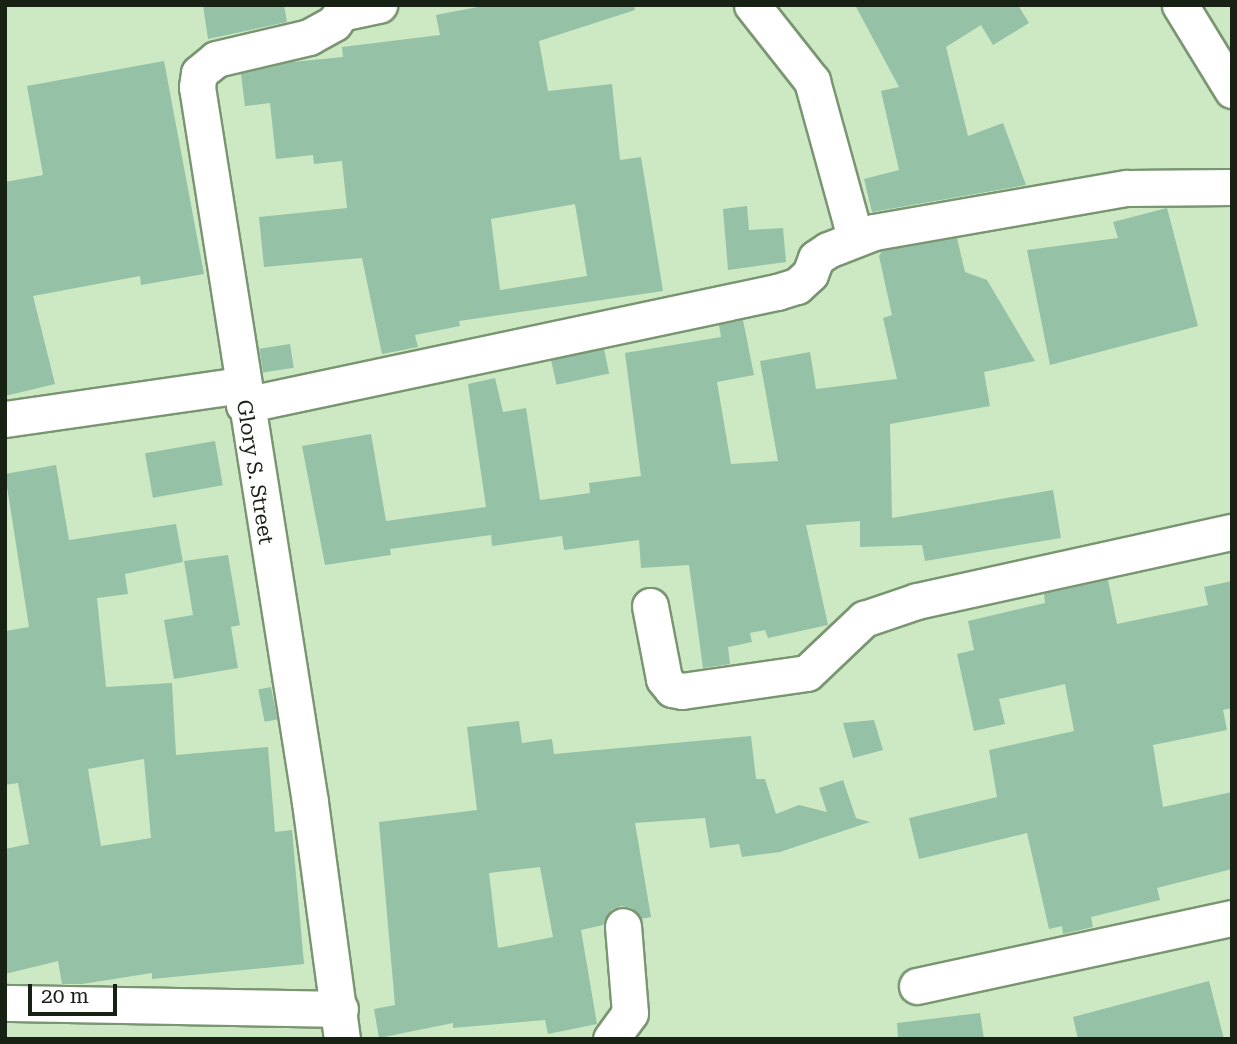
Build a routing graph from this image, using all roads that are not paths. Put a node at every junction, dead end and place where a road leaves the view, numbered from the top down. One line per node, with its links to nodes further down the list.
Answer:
1 (379, 5): 4 (street)
2 (751, 5): 7 (street)
3 (1180, 5): 5 (street)
4 (346, 8): 8 (street, Glory S. Street)
5 (1232, 90)
6 (1232, 187): 7 (street)
7 (855, 237): 8 (street)
8 (243, 395): 9 (street); 16 (street, Glory S. Street)
9 (5, 419)
10 (1232, 532): 11 (street)
11 (650, 606)
12 (1232, 918): 14 (street)
13 (623, 926): 17 (street)
14 (917, 986)
15 (5, 1003): 16 (street)
16 (341, 1024)
17 (611, 1039)

